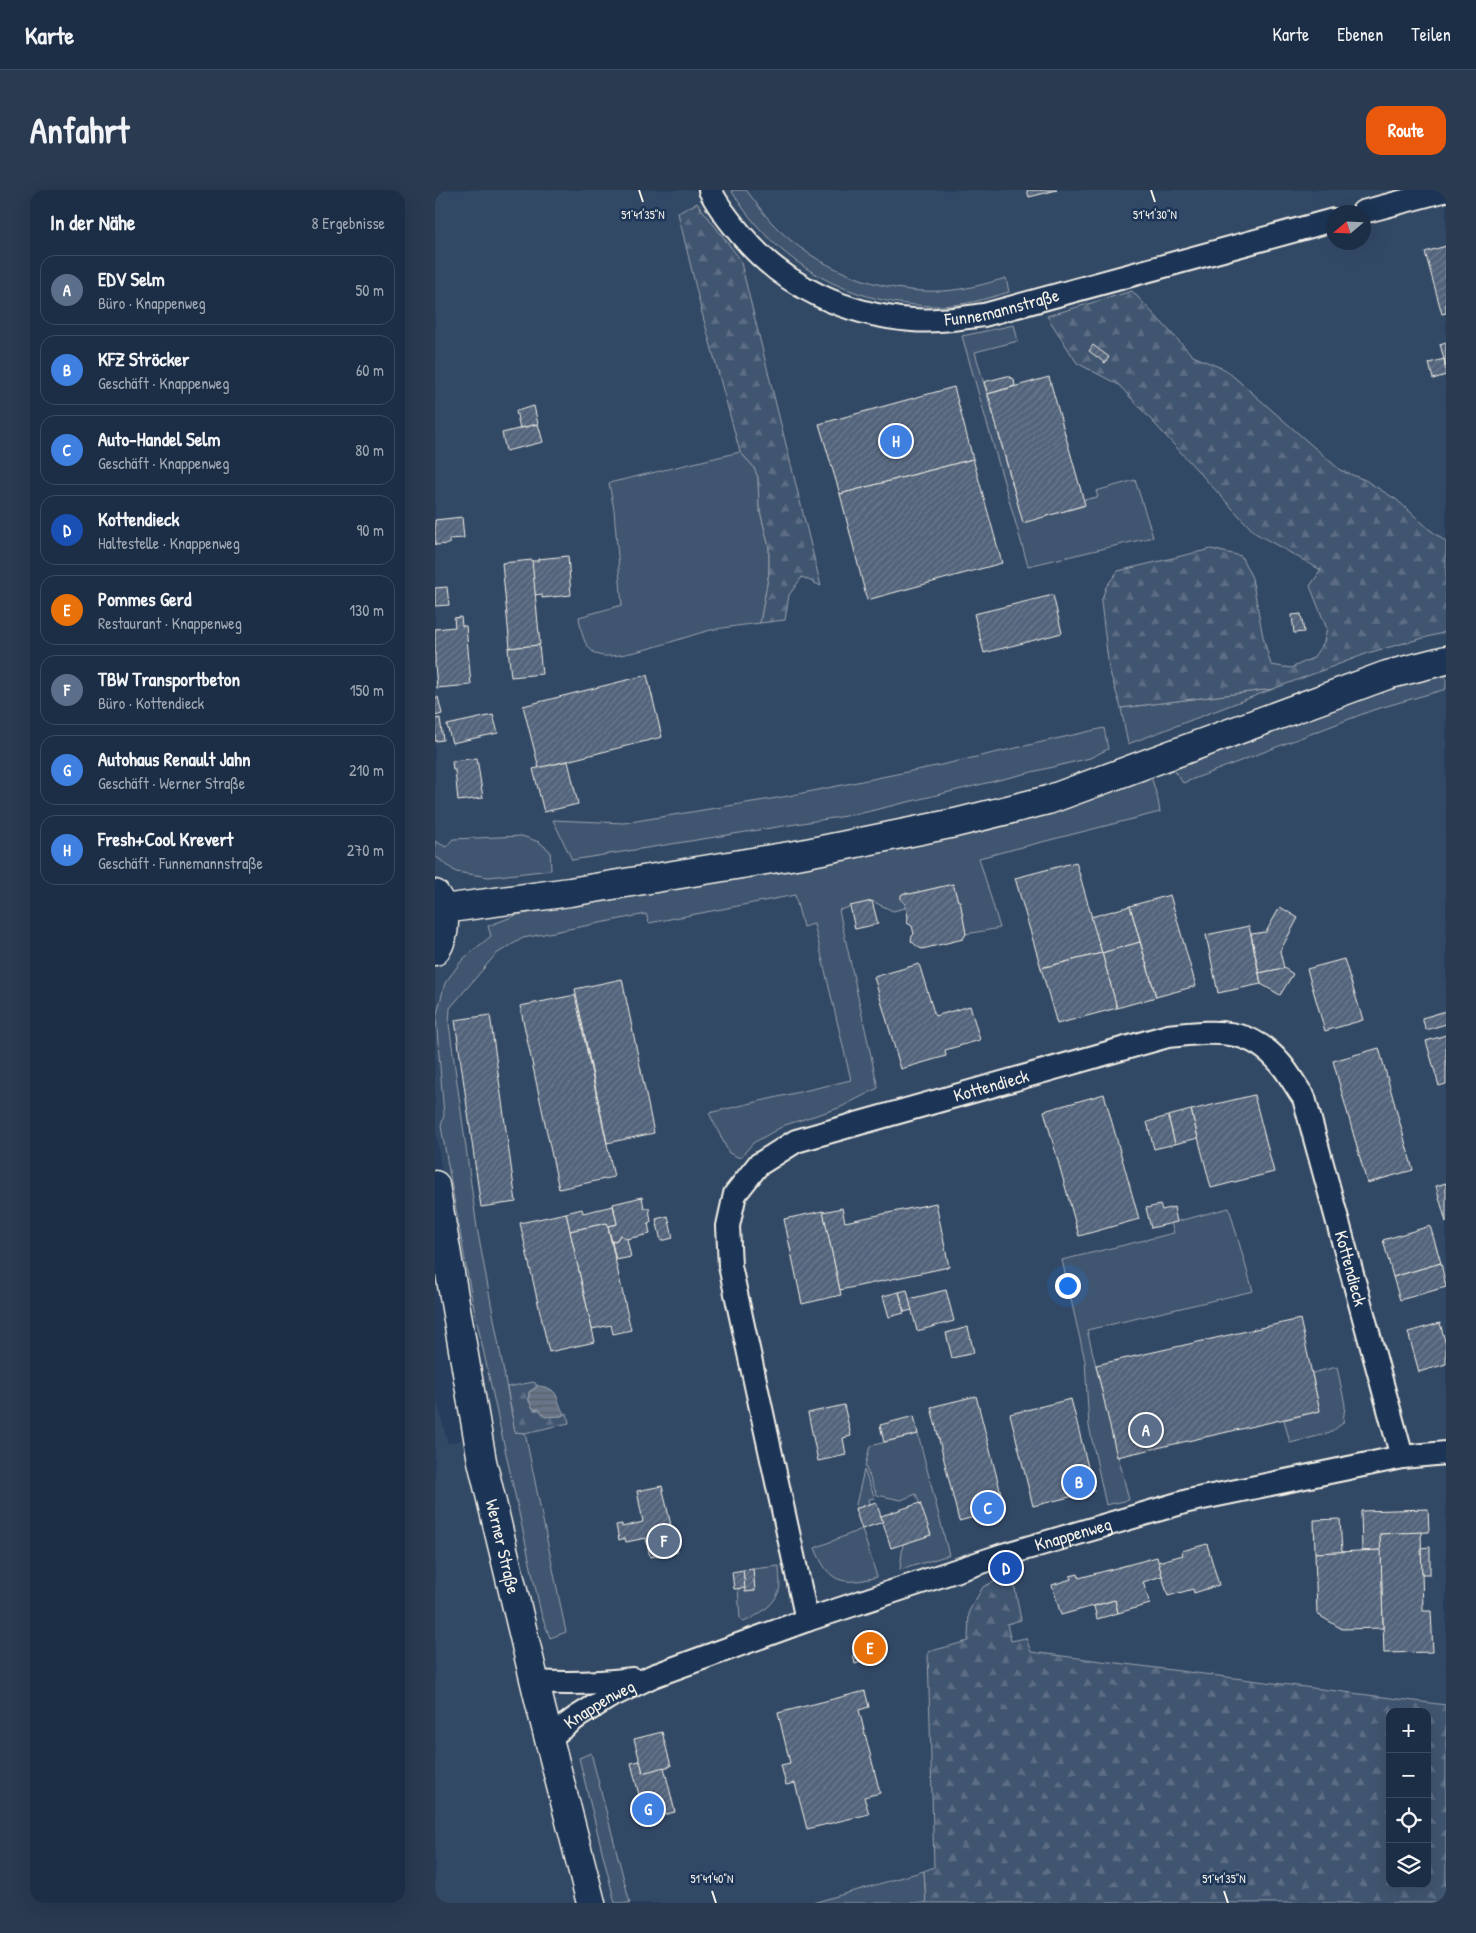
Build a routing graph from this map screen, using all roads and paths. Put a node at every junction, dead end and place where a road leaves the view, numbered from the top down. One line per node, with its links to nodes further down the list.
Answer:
1 (710, 190): 4 (street, Funnemannstraße)
2 (1446, 190): 3 (street)
3 (1371, 210)
4 (1326, 222)
5 (1446, 660): 6 (street)
6 (439, 902): 7 (street)
7 (435, 952)
8 (435, 1185): 13 (street, Werner Straße)
9 (1446, 1453): 10 (street, Knappenweg)
10 (1402, 1457): 11 (street, Knappenweg); 11 (street, Kottendieck)
11 (807, 1620): 12 (street, Knappenweg)
12 (653, 1676): 13 (street, Knappenweg); 14 (street, Knappenweg)
13 (535, 1682): 14 (street, Werner Straße)
14 (549, 1738): 15 (street, Werner Straße)
15 (591, 1903)

